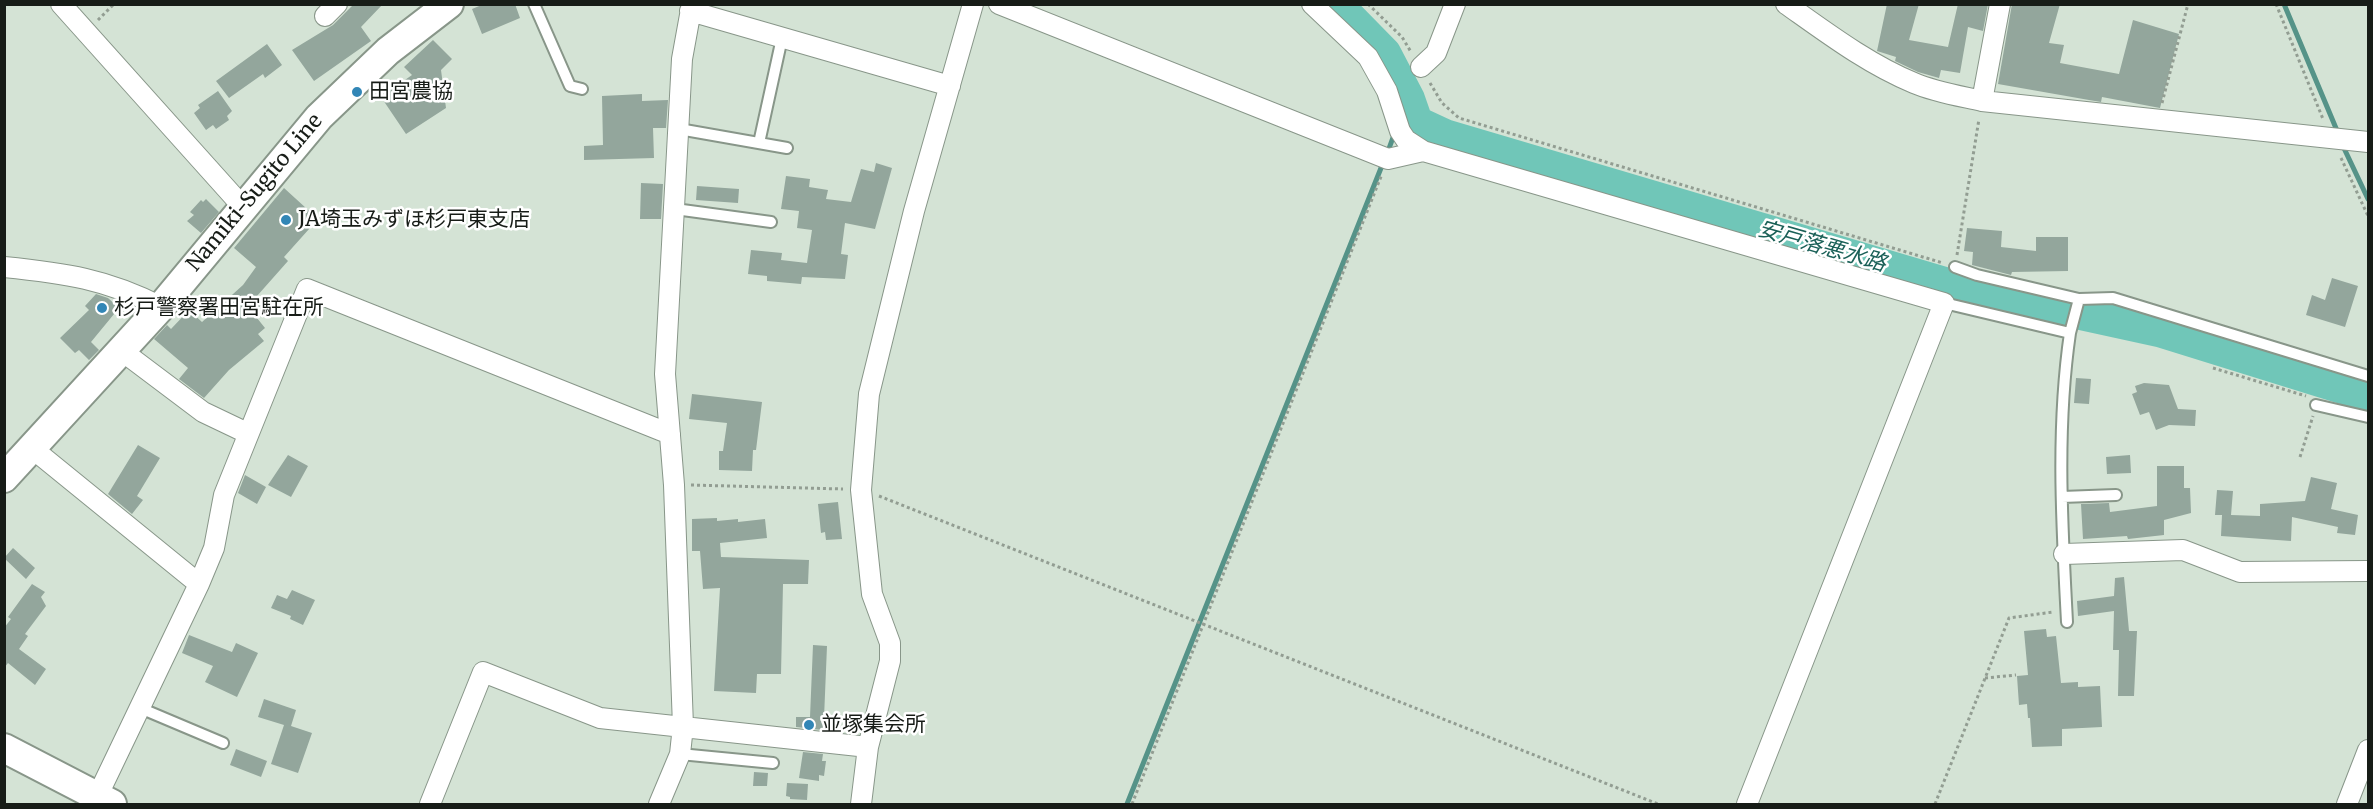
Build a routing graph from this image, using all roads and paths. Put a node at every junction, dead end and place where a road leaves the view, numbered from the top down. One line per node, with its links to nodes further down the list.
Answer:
1 (61, 4): 27 (street)
2 (449, 4): 27 (main road, Namiki-Sugito Line)
3 (534, 4): 17 (lane)
4 (973, 4): 16 (street)
5 (999, 4): 26 (street)
6 (1312, 4): 25 (street)
7 (1368, 4): 15 (path)
8 (1455, 4): 15 (street)
9 (1786, 4): 18 (street)
10 (2000, 4): 18 (street)
11 (2188, 4): 19 (path)
12 (2276, 4): 21 (path)
13 (691, 8): 14 (street); 20 (street)
14 (782, 38): 16 (street); 23 (lane)
15 (1420, 67): 32 (path)
16 (950, 86): 48 (street)
17 (582, 89)
18 (1982, 101): 19 (street); 32 (path)
19 (2158, 119): 21 (street)
20 (680, 129): 23 (lane); 28 (street)
21 (2331, 137): 22 (street); 29 (path)
22 (2368, 142)
23 (759, 143): 24 (lane)
24 (787, 148)
25 (1423, 151): 26 (street); 34 (street)
26 (1388, 159): 55 (path)
27 (243, 207): 35 (main road, Namiki-Sugito Line)
28 (675, 209): 30 (lane); 43 (street)
29 (2368, 216)
30 (771, 222)
31 (4, 267): 35 (street)
32 (1955, 267): 33 (lane)
33 (2079, 302): 36 (lane); 39 (lane)
34 (1944, 303): 36 (lane); 72 (street)
35 (160, 307): 37 (main road, Namiki-Sugito Line)
36 (2072, 328): 50 (lane)
37 (122, 351): 42 (street); 44 (main road, Namiki-Sugito Line)
38 (2213, 368): 40 (path)
39 (2368, 376)
40 (2316, 405): 41 (lane); 45 (path)
41 (2368, 417)
42 (247, 433): 43 (street); 53 (street)
43 (670, 434): 47 (street)
44 (33, 449): 46 (main road, Namiki-Sugito Line); 53 (street)
45 (2300, 457)
46 (4, 478)
47 (674, 485): 48 (path); 59 (street)
48 (861, 490): 55 (path); 61 (street)
49 (2116, 495): 50 (lane)
50 (2062, 497): 51 (lane)
51 (2064, 554): 52 (street); 54 (lane)
52 (2368, 571)
53 (199, 584): 58 (street)
54 (2067, 616): 57 (path)
55 (1202, 623): 70 (path); 71 (path)
56 (2016, 675): 57 (path)
57 (1984, 678): 73 (path)
58 (140, 708): 60 (lane); 66 (street)
59 (683, 726): 61 (street); 64 (street); 67 (street)
60 (223, 744)
61 (868, 747): 69 (street)
62 (4, 748): 66 (main road)
63 (2368, 750): 74 (street)
64 (680, 754): 65 (lane); 68 (street)
65 (773, 763)
66 (105, 801)
67 (430, 804)
68 (659, 804)
69 (861, 804)
70 (1132, 804)
71 (1658, 804)
72 (1747, 804)
73 (1935, 804)
74 (2347, 804)

